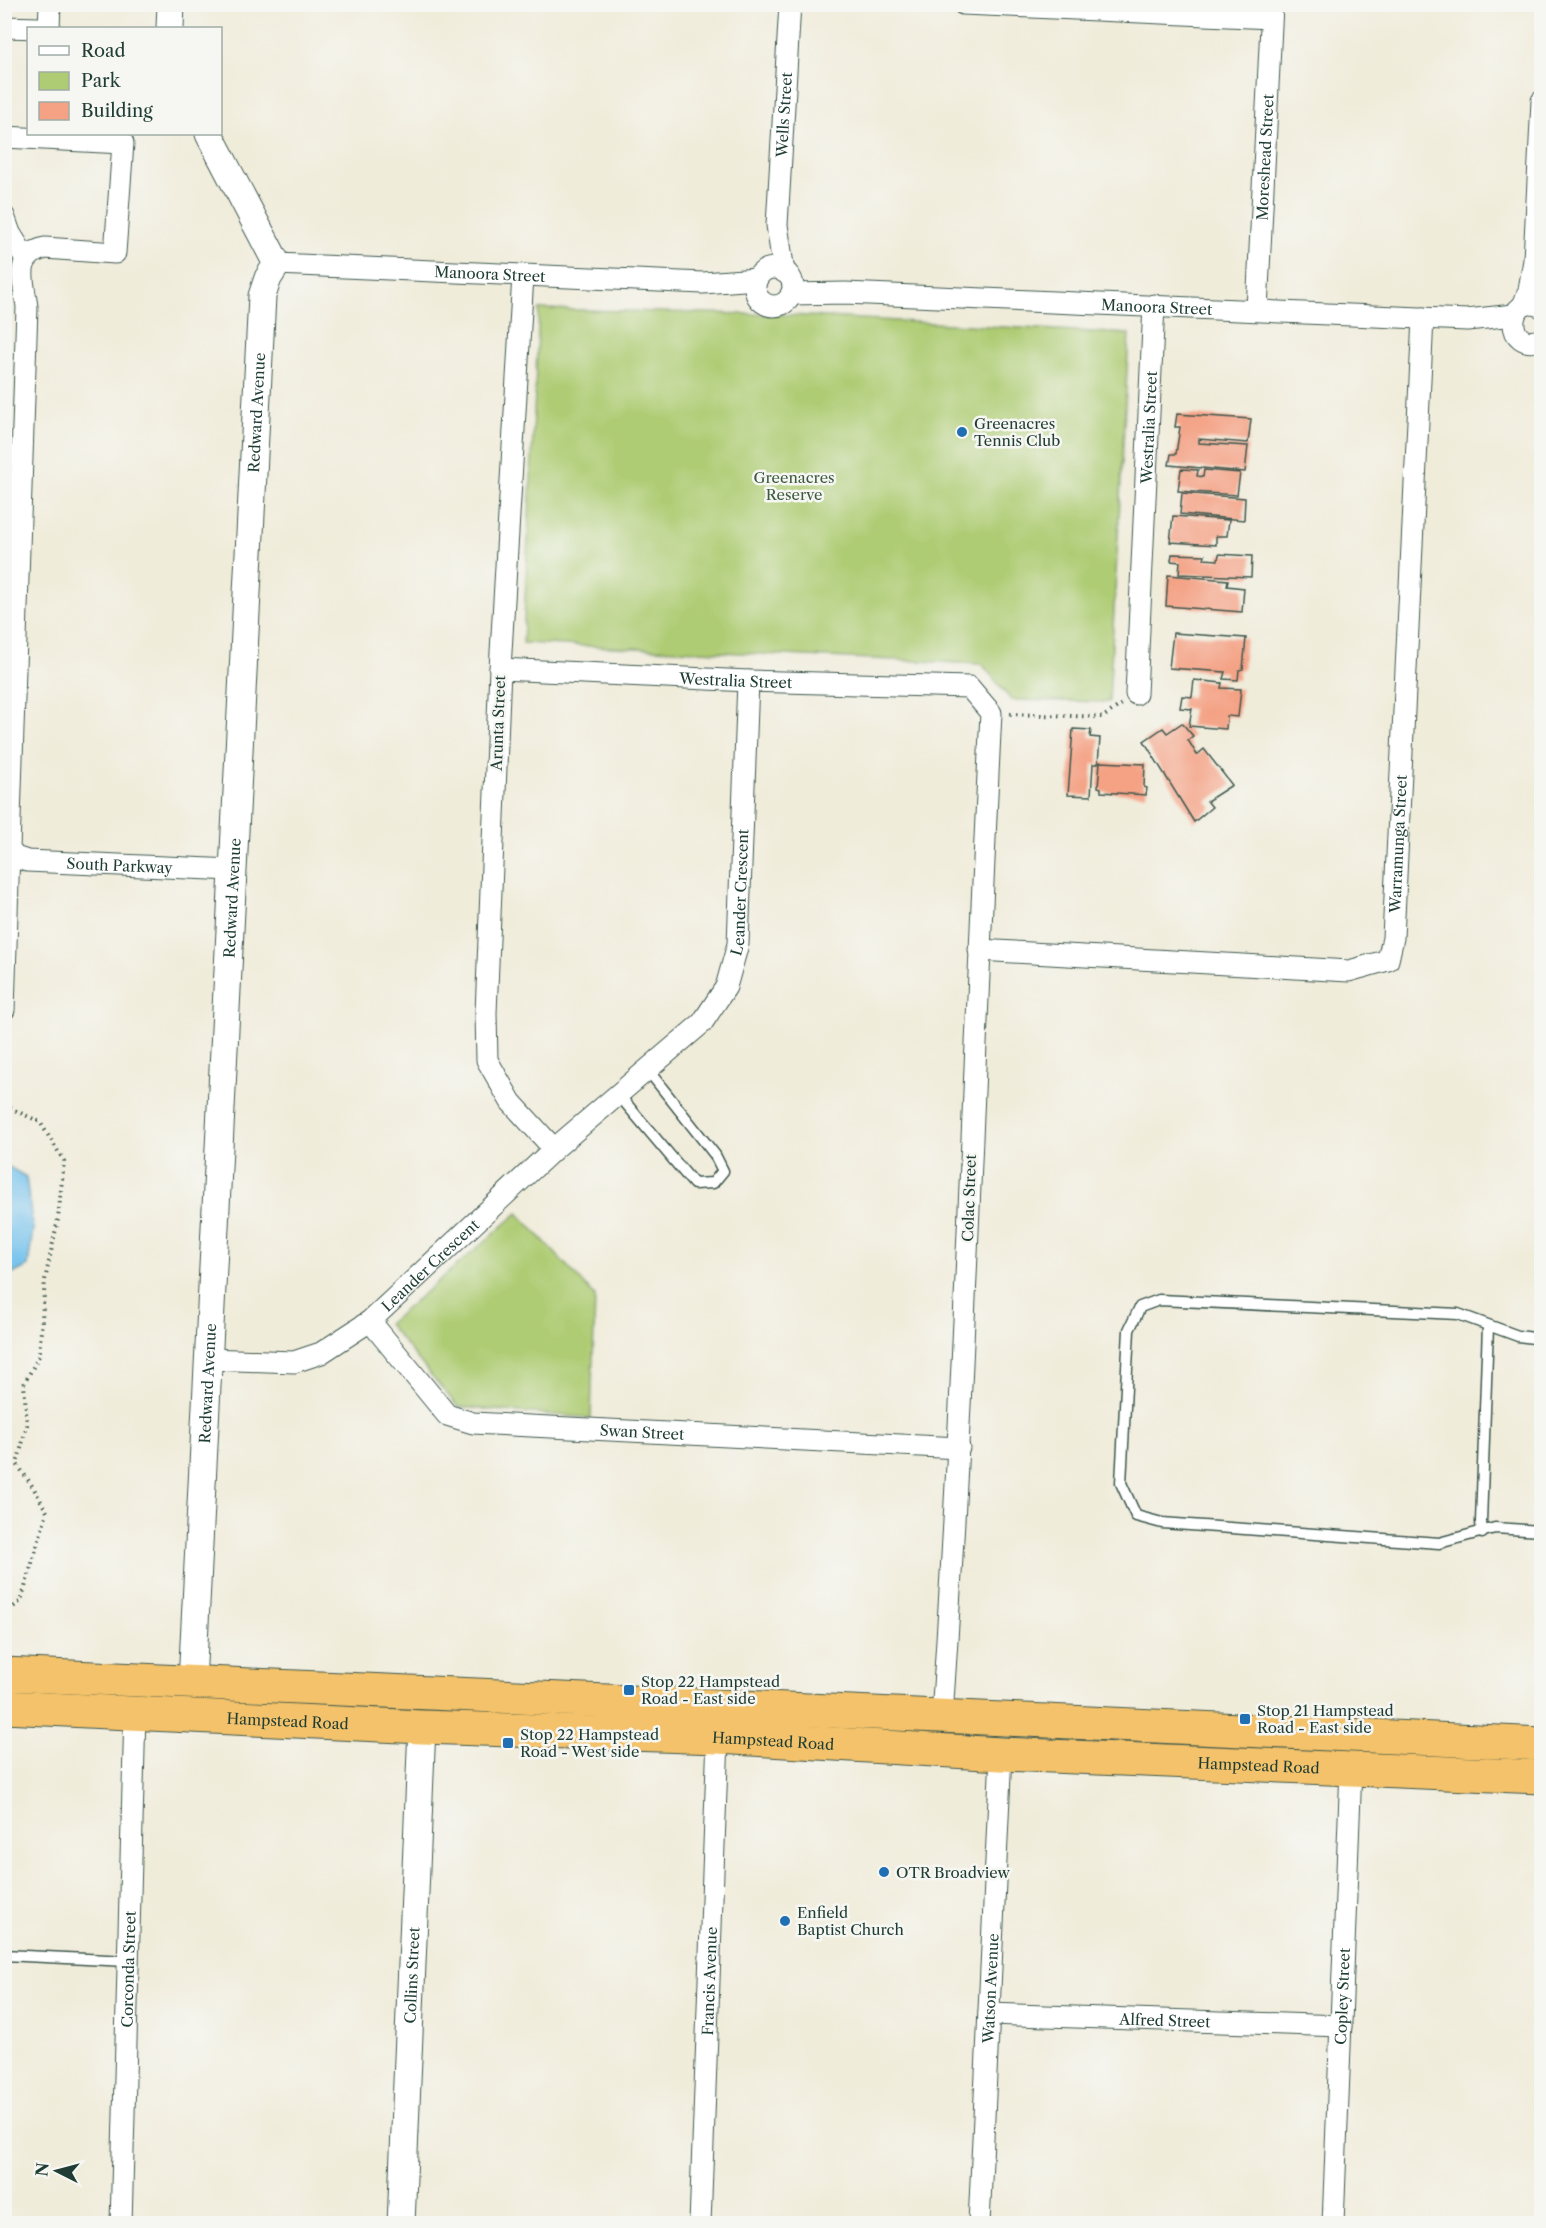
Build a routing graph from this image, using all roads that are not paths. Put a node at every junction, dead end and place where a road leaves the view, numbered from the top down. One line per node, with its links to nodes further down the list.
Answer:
1 (50, 4): 8 (street)
2 (171, 4): 9 (street)
3 (790, 4): 18 (street, Wells Street)
4 (963, 4): 5 (street)
5 (991, 5): 6 (street)
6 (1271, 11): 20 (street, Moreshead Street)
7 (4, 27): 10 (street)
8 (49, 27)
9 (170, 27)
10 (27, 28)
11 (1542, 101): 21 (street)
12 (210, 135): 16 (street)
13 (4, 137): 15 (street)
14 (4, 216): 15 (street)
15 (26, 259): 28 (street)
16 (277, 264): 17 (street, Manoora Street); 29 (street, Redward Avenue)
17 (523, 275): 18 (street, Manoora Street); 24 (street, Arunta Street)
18 (774, 281): 19 (street, Manoora Street)
19 (1154, 305): 20 (street, Manoora Street); 26 (street, Westralia Street)
20 (1257, 310): 22 (street, Manoora Street)
21 (1527, 312): 22 (street, Manoora Street); 23 (street, Manoora Street)
22 (1423, 318): 30 (street, Warramunga Street)
23 (1542, 339)
24 (500, 669): 25 (street, Westralia Street); 34 (street, Arunta Street)
25 (748, 681): 27 (street, Westralia Street); 32 (street, Leander Crescent)
26 (1136, 694)
27 (991, 714): 30 (street, Colac Street)
28 (9, 849): 29 (street, South Parkway); 31 (street)
29 (234, 870): 38 (street, Redward Avenue)
30 (979, 950): 39 (street, Colac Street)
31 (4, 1010)
32 (648, 1069): 33 (street, Leander Crescent); 33 (lane)
33 (618, 1094): 34 (street, Leander Crescent)
34 (554, 1149): 35 (street, Leander Crescent)
35 (370, 1321): 38 (street, Leander Crescent); 39 (street, Swan Street)
36 (1488, 1326): 37 (lane); 41 (lane); 41 (lane)
37 (1542, 1339)
38 (208, 1359): 44 (street, Redward Avenue)
39 (959, 1448): 50 (street, Colac Street)
40 (1542, 1531): 41 (lane)
41 (1482, 1533)
42 (4, 1674): 43 (highway)
43 (136, 1680): 44 (highway); 48 (highway)
44 (192, 1683): 45 (highway); 49 (highway)
45 (424, 1695): 46 (highway); 52 (highway)
46 (722, 1705): 50 (highway); 54 (highway)
47 (4, 1707): 48 (highway, Hampstead Road)
48 (135, 1713): 49 (highway, Hampstead Road); 61 (street, Corconda Street)
49 (190, 1716): 52 (highway, Hampstead Road)
50 (942, 1716): 51 (highway); 56 (highway)
51 (1002, 1719): 53 (highway); 57 (highway)
52 (422, 1727): 54 (highway, Hampstead Road); 65 (street, Collins Street)
53 (1352, 1734): 55 (highway); 58 (highway)
54 (718, 1737): 56 (highway, Hampstead Road); 66 (street, Francis Avenue)
55 (1542, 1744)
56 (940, 1749): 57 (highway, Hampstead Road)
57 (1001, 1754): 58 (highway, Hampstead Road); 62 (street, Watson Avenue)
58 (1351, 1769): 59 (highway, Hampstead Road); 63 (street, Copley Street)
59 (1542, 1777)
60 (4, 1955): 61 (lane)
61 (128, 1961): 64 (street, Corconda Street)
62 (989, 2014): 63 (street, Alfred Street); 67 (street, Watson Avenue)
63 (1341, 2026): 68 (street, Copley Street)
64 (121, 2223)
65 (401, 2223)
66 (700, 2223)
67 (980, 2223)
68 (1333, 2223)

